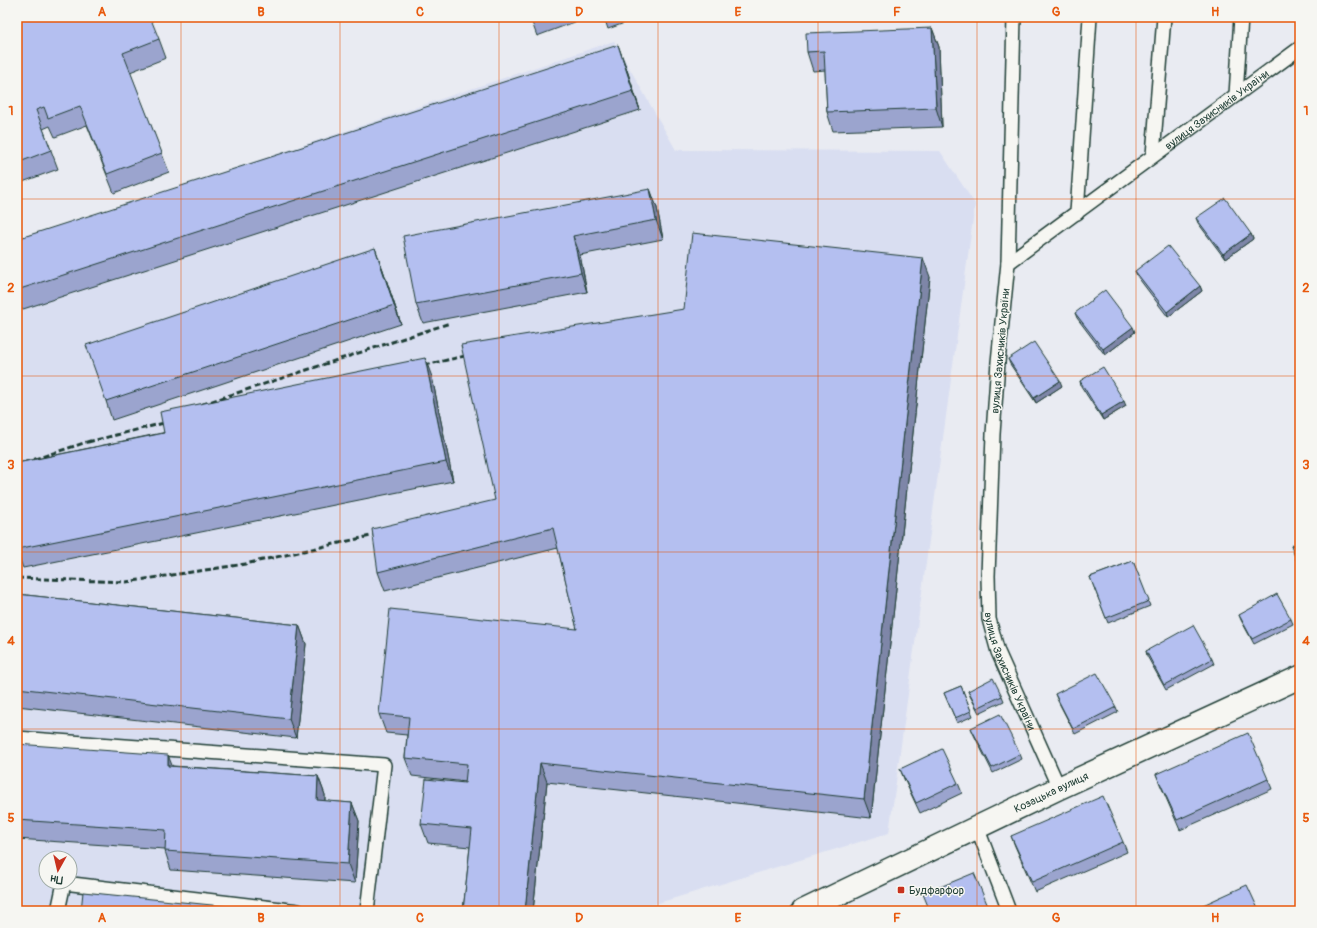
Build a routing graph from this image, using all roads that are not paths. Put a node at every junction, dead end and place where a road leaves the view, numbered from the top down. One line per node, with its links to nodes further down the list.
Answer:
1 (1014, 17): 9 (lane)
2 (1090, 17): 8 (lane)
3 (1164, 17): 7 (lane)
4 (1242, 17): 6 (lane)
5 (1300, 48): 6 (lane, вулиця Захисників України)
6 (1236, 95): 7 (lane, вулиця Захисників України)
7 (1153, 155): 8 (lane, вулиця Захисників України)
8 (1077, 213): 9 (lane, вулиця Захисників України)
9 (1008, 263): 12 (lane, вулиця Захисників України)
10 (1300, 677): 12 (street, Козацька вулиця)
11 (17, 738): 16 (lane)
12 (1059, 788): 13 (street, Козацька вулиця)
13 (977, 827): 17 (street, Козацька вулиця); 18 (lane)
14 (58, 911): 15 (lane)
15 (298, 911)
16 (367, 911)
17 (803, 911)
18 (1009, 911)

